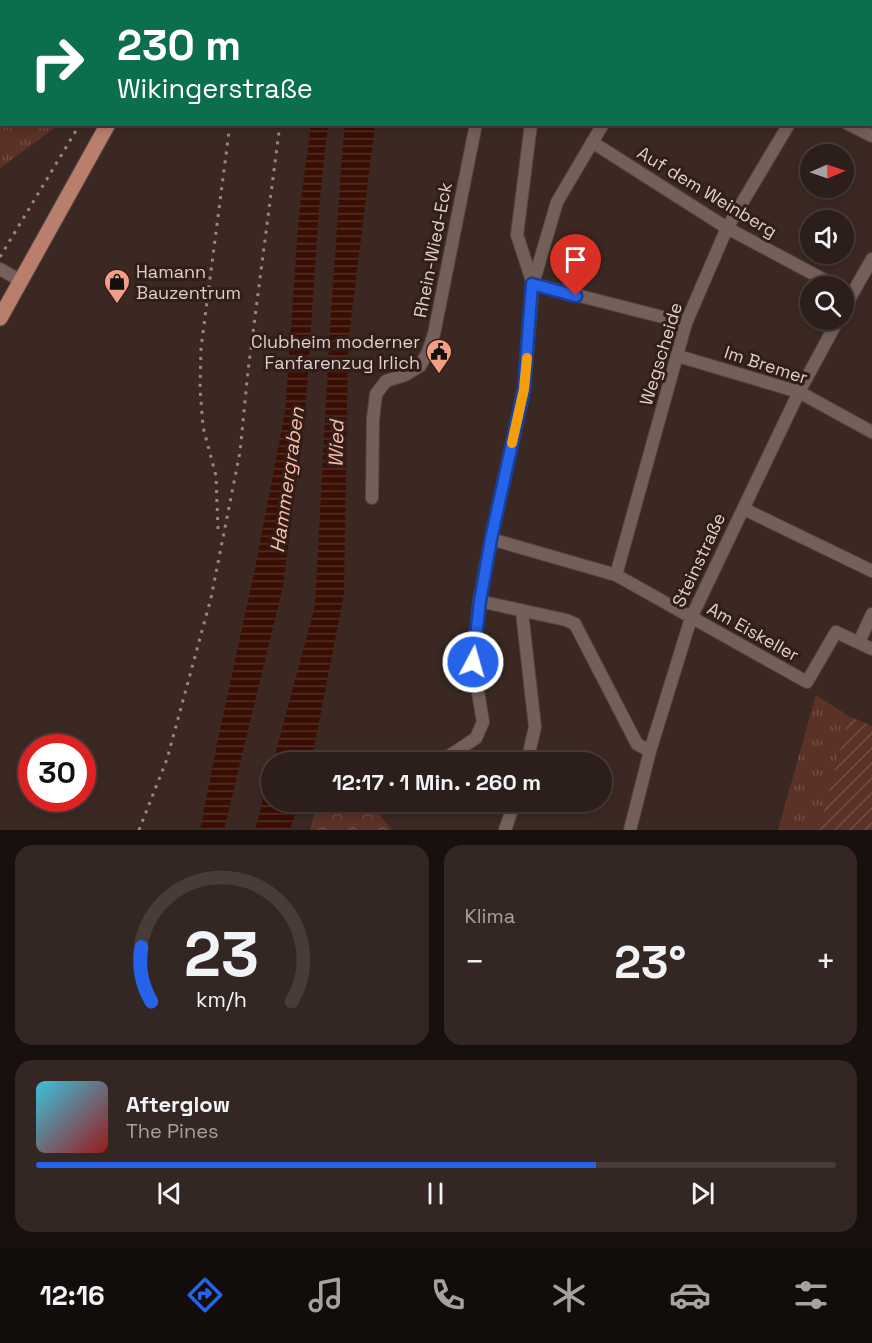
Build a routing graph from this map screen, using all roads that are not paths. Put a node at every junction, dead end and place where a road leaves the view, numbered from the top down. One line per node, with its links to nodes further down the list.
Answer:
1 (107, 126): 13 (main road)
2 (476, 126): 22 (street, Rhein-Wied-Eck)
3 (531, 126): 15 (street)
4 (602, 126): 8 (street)
5 (788, 126): 9 (street, Wegscheide)
6 (852, 126): 7 (street)
7 (872, 136)
8 (592, 142): 9 (street, Auf dem Weinberg); 15 (street)
9 (727, 228): 12 (street, Auf dem Weinberg); 17 (street, Wegscheide)
10 (872, 260): 14 (street)
11 (0, 270): 13 (street)
12 (817, 276)
13 (21, 281): 16 (main road)
14 (854, 283)
15 (532, 284): 17 (street); 24 (street)
16 (0, 318)
17 (686, 323): 19 (street, Wegscheide)
18 (833, 330): 20 (street, Steinstraße)
19 (678, 356): 20 (street, Im Bremer); 26 (street, Wegscheide)
20 (799, 392): 21 (street, Im Bremer); 23 (street, Steinstraße)
21 (872, 432)
22 (372, 498)
23 (744, 508): 25 (street); 30 (street, Steinstraße)
24 (491, 539): 26 (street, Am Eiskeller); 27 (street)
25 (872, 571)
26 (616, 575): 30 (street, Am Eiskeller)
27 (480, 601): 28 (street); 34 (street)
28 (522, 612): 33 (street); 35 (street)
29 (872, 614): 31 (street)
30 (691, 618): 31 (street, Am Eiskeller); 33 (street, Steinstraße)
31 (859, 642): 32 (street, Am Eiskeller)
32 (872, 649)
33 (650, 751): 38 (street, Steinstraße)
34 (455, 752)
35 (529, 752)
36 (511, 812): 37 (street)
37 (505, 830)
38 (630, 830)

